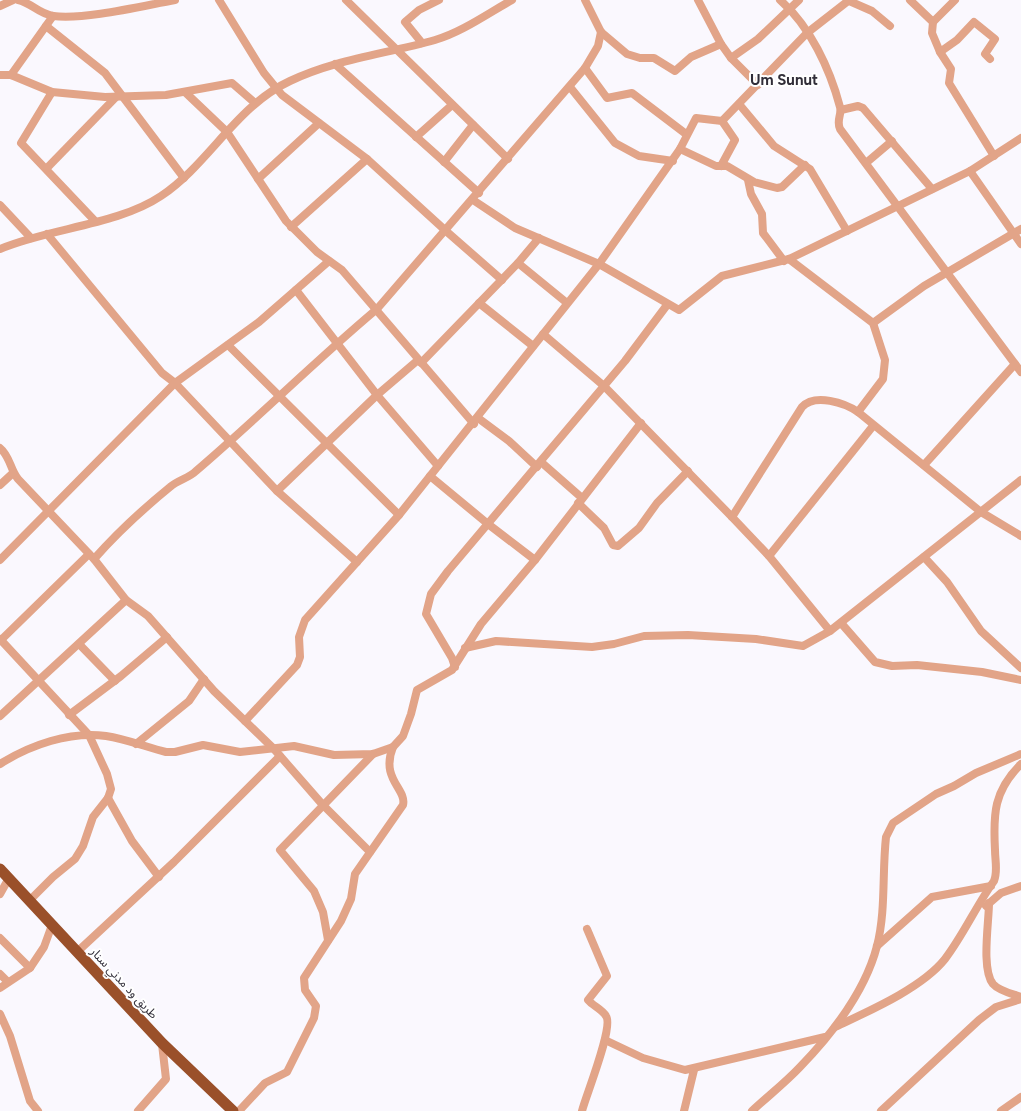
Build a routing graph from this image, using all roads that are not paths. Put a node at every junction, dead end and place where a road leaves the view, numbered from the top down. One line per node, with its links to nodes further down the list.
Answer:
1 (13, 0): 15 (street)
2 (18, 0): 17 (street)
3 (175, 0): 17 (street)
4 (219, 0): 35 (street)
5 (346, 0): 25 (street)
6 (439, 0): 23 (street)
7 (512, 0): 23 (street)
8 (584, 0): 21 (street)
9 (698, 0): 24 (street)
10 (780, 0): 16 (street)
11 (799, 0): 16 (street)
12 (910, 0): 18 (street)
13 (955, 0): 18 (street)
14 (851, 1): 20 (street); 22 (street)
15 (0, 6)
16 (790, 9): 22 (street); 27 (street)
17 (53, 16): 19 (street)
18 (933, 22): 26 (street)
19 (46, 26): 31 (street); 38 (street)
20 (890, 26)
21 (601, 32): 24 (street); 30 (street)
22 (807, 33): 33 (street); 42 (street)
23 (422, 43): 25 (street)
24 (721, 44): 27 (street)
25 (394, 49): 29 (street); 41 (street)
26 (940, 52): 28 (street); 52 (street)
27 (731, 58): 33 (street)
28 (990, 59)
29 (335, 64): 35 (street); 48 (street)
30 (586, 68): 34 (street); 47 (street)
31 (11, 74): 32 (street); 36 (street)
32 (0, 75)
33 (758, 85): 40 (street)
34 (570, 87): 54 (street); 55 (street)
35 (276, 88): 39 (street); 44 (street)
36 (52, 92): 38 (street); 60 (street)
37 (186, 93): 38 (street); 39 (street); 46 (street)
38 (119, 96): 60 (street); 62 (street)
39 (255, 103): 46 (street)
40 (739, 104): 43 (street); 58 (street)
41 (452, 105): 45 (street); 48 (street)
42 (841, 110): 50 (street); 57 (street)
43 (722, 121): 47 (street); 59 (street)
44 (319, 123): 53 (street); 63 (street)
45 (472, 125): 54 (street); 56 (street)
46 (227, 132): 62 (street); 63 (street)
47 (686, 134): 51 (street)
48 (416, 137): 56 (street)
49 (1021, 138): 52 (street)
50 (892, 141): 57 (street); 65 (street)
51 (680, 149): 55 (street); 59 (street)
52 (994, 156): 61 (street)
53 (367, 159): 71 (street); 72 (street)
54 (508, 159): 66 (street)
55 (673, 161): 83 (street)
56 (444, 162): 66 (street)
57 (866, 163): 69 (street)
58 (805, 165): 64 (street); 73 (street)
59 (721, 166): 64 (street)
60 (47, 168): 70 (street)
61 (970, 171): 65 (street); 74 (street)
62 (184, 178): 70 (street)
63 (258, 179): 71 (street)
64 (748, 180): 80 (street)
65 (932, 189): 69 (street)
66 (479, 193): 67 (street)
67 (473, 200): 72 (street); 77 (street)
68 (0, 205): 76 (street)
69 (899, 207): 73 (street); 84 (street)
70 (95, 221): 75 (street)
71 (291, 227): 81 (street)
72 (446, 231): 85 (street); 90 (street)
73 (847, 231): 80 (street)
74 (1017, 231): 78 (street); 84 (street)
75 (47, 234): 76 (street); 99 (street)
76 (31, 238): 79 (street)
77 (539, 238): 82 (street); 83 (street)
78 (1021, 244)
79 (0, 249)
80 (787, 260): 89 (street); 91 (street)
81 (329, 262): 86 (street); 90 (street)
82 (518, 263): 85 (street); 87 (street)
83 (599, 264): 87 (street); 89 (street)
84 (947, 272): 91 (street); 97 (street)
85 (502, 280): 88 (street)
86 (296, 290): 93 (street); 94 (street)
87 (567, 303): 92 (street)
88 (479, 304): 95 (street); 96 (street)
89 (667, 305): 100 (street)
90 (377, 309): 93 (street); 96 (street)
91 (873, 323): 103 (street)
92 (543, 334): 95 (street); 100 (street)
93 (337, 342): 101 (street); 102 (street)
94 (228, 345): 99 (street); 102 (street)
95 (533, 346): 104 (street)
96 (420, 362): 101 (street); 104 (street)
97 (1015, 364): 98 (street); 111 (street)
98 (1021, 372)
99 (175, 383): 107 (street); 120 (street)
100 (604, 386): 105 (street); 110 (street)
101 (377, 395): 108 (street); 112 (street)
102 (280, 398): 107 (street); 108 (street)
103 (858, 412): 106 (street); 123 (street)
104 (476, 421): 110 (street); 112 (street)
105 (641, 423): 113 (street); 119 (street)
106 (873, 426): 111 (street); 126 (street)
107 (230, 442): 118 (street); 127 (street)
108 (326, 445): 118 (street); 122 (street)
109 (0, 448): 114 (street)
110 (539, 464): 119 (street); 124 (street)
111 (924, 465): 121 (street)
112 (438, 466): 115 (street)
113 (688, 471): 119 (street); 123 (street)
114 (13, 473): 117 (street); 120 (street)
115 (430, 476): 122 (street); 124 (street)
116 (1021, 480): 121 (street)
117 (0, 485)
118 (277, 491): 131 (street)
119 (580, 501): 130 (street)
120 (50, 512): 127 (street); 129 (street)
121 (981, 512): 125 (street); 128 (street)
122 (399, 515): 131 (street)
123 (732, 517): 126 (street)
124 (488, 524): 130 (street); 139 (street)
125 (1021, 536)
126 (769, 556): 134 (street)
127 (91, 557): 132 (street); 136 (street)
128 (924, 557): 133 (street); 140 (street)
129 (0, 560)
130 (535, 560): 138 (street)
131 (357, 562): 147 (street)
132 (126, 600): 135 (street); 137 (street)
133 (841, 623): 134 (street); 142 (street)
134 (830, 632): 138 (street)
135 (167, 638): 141 (street); 143 (street)
136 (0, 640): 144 (street)
137 (79, 644): 143 (street); 144 (street)
138 (465, 648): 139 (street)
139 (455, 667): 150 (street)
140 (1021, 668)
141 (204, 679): 147 (street); 149 (street)
142 (1021, 680)
143 (115, 681): 145 (street)
144 (38, 682): 145 (street); 146 (street)
145 (69, 715): 148 (street)
146 (0, 716)
147 (246, 721): 151 (street)
148 (89, 735): 149 (street); 155 (street); 157 (street)
149 (136, 744): 151 (street)
150 (393, 747): 152 (street); 159 (street)
151 (274, 749): 152 (street); 154 (street)
152 (373, 754): 158 (street)
153 (1021, 754): 173 (street)
154 (280, 756): 158 (street); 161 (street)
155 (0, 764)
156 (1021, 764): 163 (street)
157 (108, 798): 161 (street); 166 (street)
158 (322, 804): 159 (street); 172 (street)
159 (370, 852): 172 (street)
160 (0, 869): 162 (highway, طريق ود مدني سنار)
161 (159, 877): 174 (street)
162 (9, 878): 165 (street); 166 (highway, طريق ود مدني سنار)
163 (991, 886): 168 (street); 173 (street)
164 (1021, 886): 167 (street)
165 (0, 894)
166 (29, 901): 169 (highway, طريق ود مدني سنار)
167 (989, 903): 168 (street); 179 (street)
168 (970, 922): 181 (street)
169 (52, 926): 174 (highway, طريق ود مدني سنار); 175 (street)
170 (586, 929): 183 (street)
171 (0, 938): 175 (street)
172 (328, 940): 190 (street)
173 (877, 946): 181 (street)
174 (77, 952): 184 (highway, طريق ود مدني سنار)
175 (30, 968): 177 (street)
176 (0, 974): 177 (street)
177 (8, 982): 178 (street)
178 (0, 988)
179 (1021, 998): 194 (street)
180 (0, 1014): 187 (street)
181 (834, 1028): 182 (street)
182 (825, 1038): 185 (street); 193 (street)
183 (605, 1040): 185 (street); 191 (street)
184 (162, 1043): 188 (street); 189 (highway, طريق ود مدني سنار)
185 (694, 1070): 192 (street)
186 (1021, 1097): 195 (street)
187 (38, 1111)
188 (138, 1111)
189 (233, 1111)
190 (239, 1111)
191 (582, 1111)
192 (684, 1111)
193 (752, 1111)
194 (881, 1111)
195 (1001, 1111)

